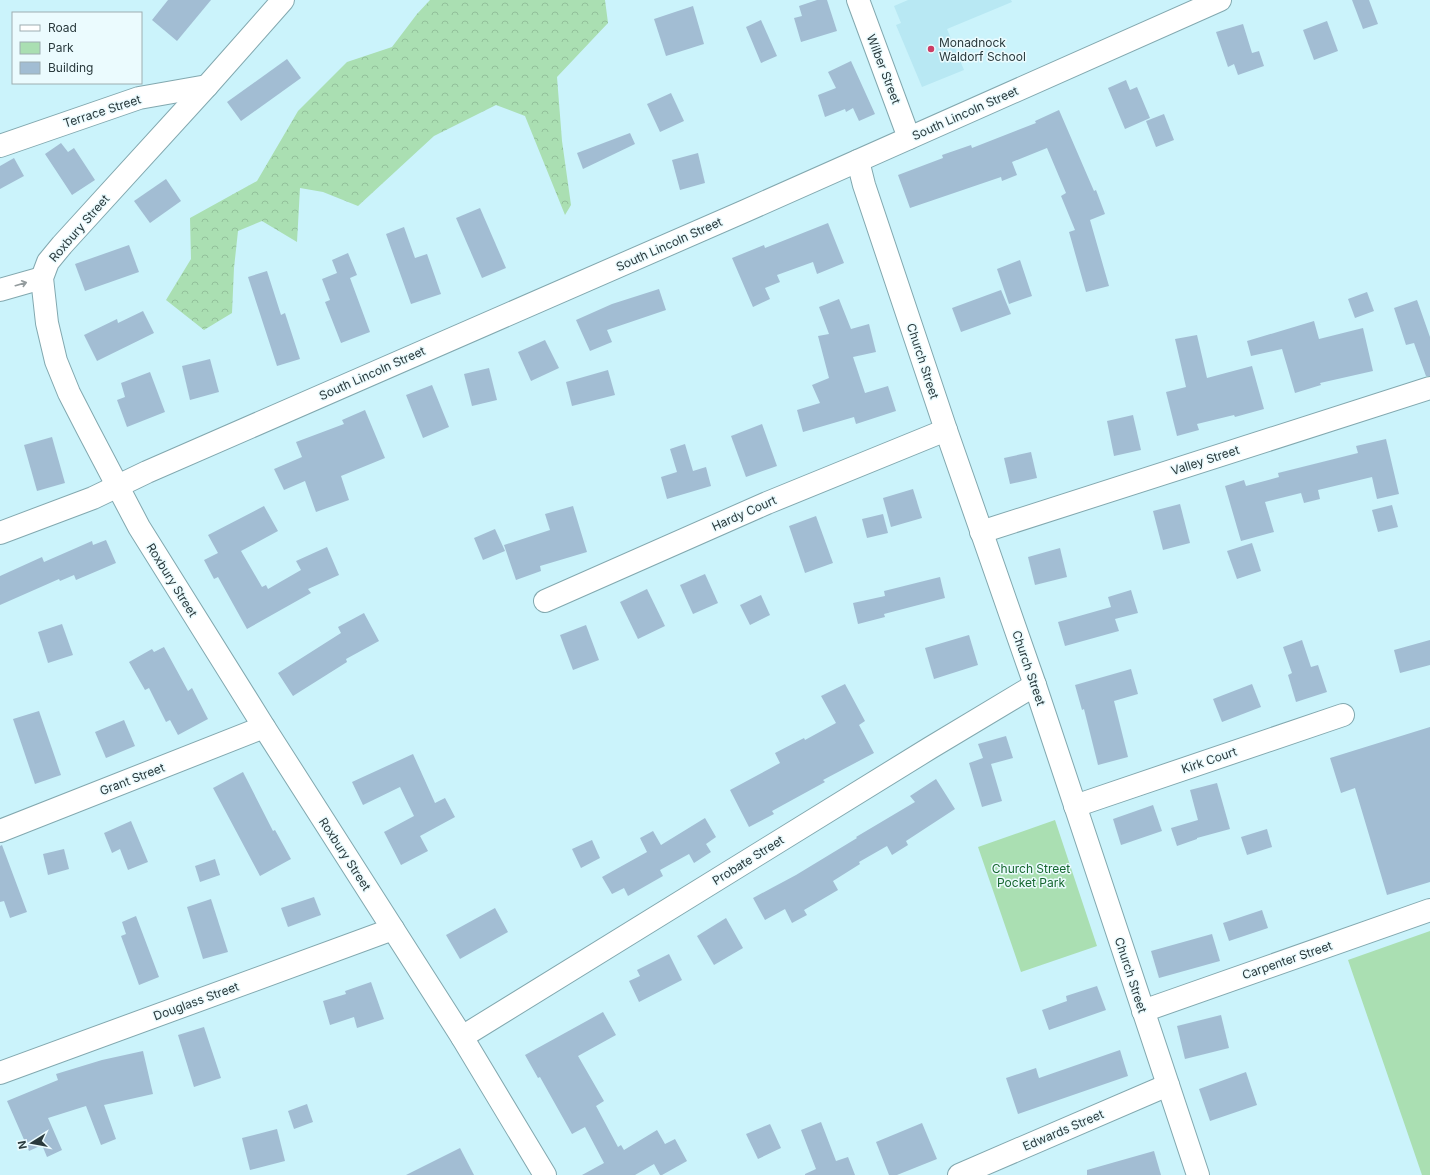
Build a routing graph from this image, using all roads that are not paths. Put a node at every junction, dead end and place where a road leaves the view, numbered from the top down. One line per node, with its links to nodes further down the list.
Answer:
1 (283, 0): 4 (street, Roxbury Street)
2 (858, 0): 5 (street, Wilber Street)
3 (1220, 0): 5 (street, South Lincoln Street)
4 (207, 86): 6 (street, Terrace Street); 8 (street, Roxbury Street)
5 (910, 138): 7 (street, South Lincoln Street)
6 (0, 146)
7 (858, 161): 11 (street, Church Street); 12 (street, South Lincoln Street)
8 (42, 278): 9 (street, one-way to 8); 12 (street, Roxbury Street)
9 (0, 290)
10 (1429, 392): 13 (street, Valley Street)
11 (946, 430): 13 (street, Church Street); 15 (street, Hardy Court)
12 (117, 485): 14 (street, South Lincoln Street); 18 (street, Roxbury Street)
13 (981, 532): 16 (street, Church Street)
14 (0, 533)
15 (545, 601)
16 (1035, 685): 19 (street, Church Street); 24 (street, Probate Street)
17 (1343, 714): 19 (street, Kirk Court)
18 (264, 727): 20 (street, Grant Street); 22 (street, Roxbury Street)
19 (1075, 806): 23 (street, Church Street)
20 (0, 830)
21 (1430, 910): 23 (street, Carpenter Street)
22 (393, 929): 24 (street, Roxbury Street); 25 (street, Douglass Street)
23 (1143, 1011): 26 (street, Church Street)
24 (462, 1037): 27 (street, Roxbury Street)
25 (0, 1073)
26 (1168, 1086): 28 (street, Edwards Street); 29 (street, Church Street)
27 (545, 1175)
28 (959, 1175)
29 (1198, 1175)

